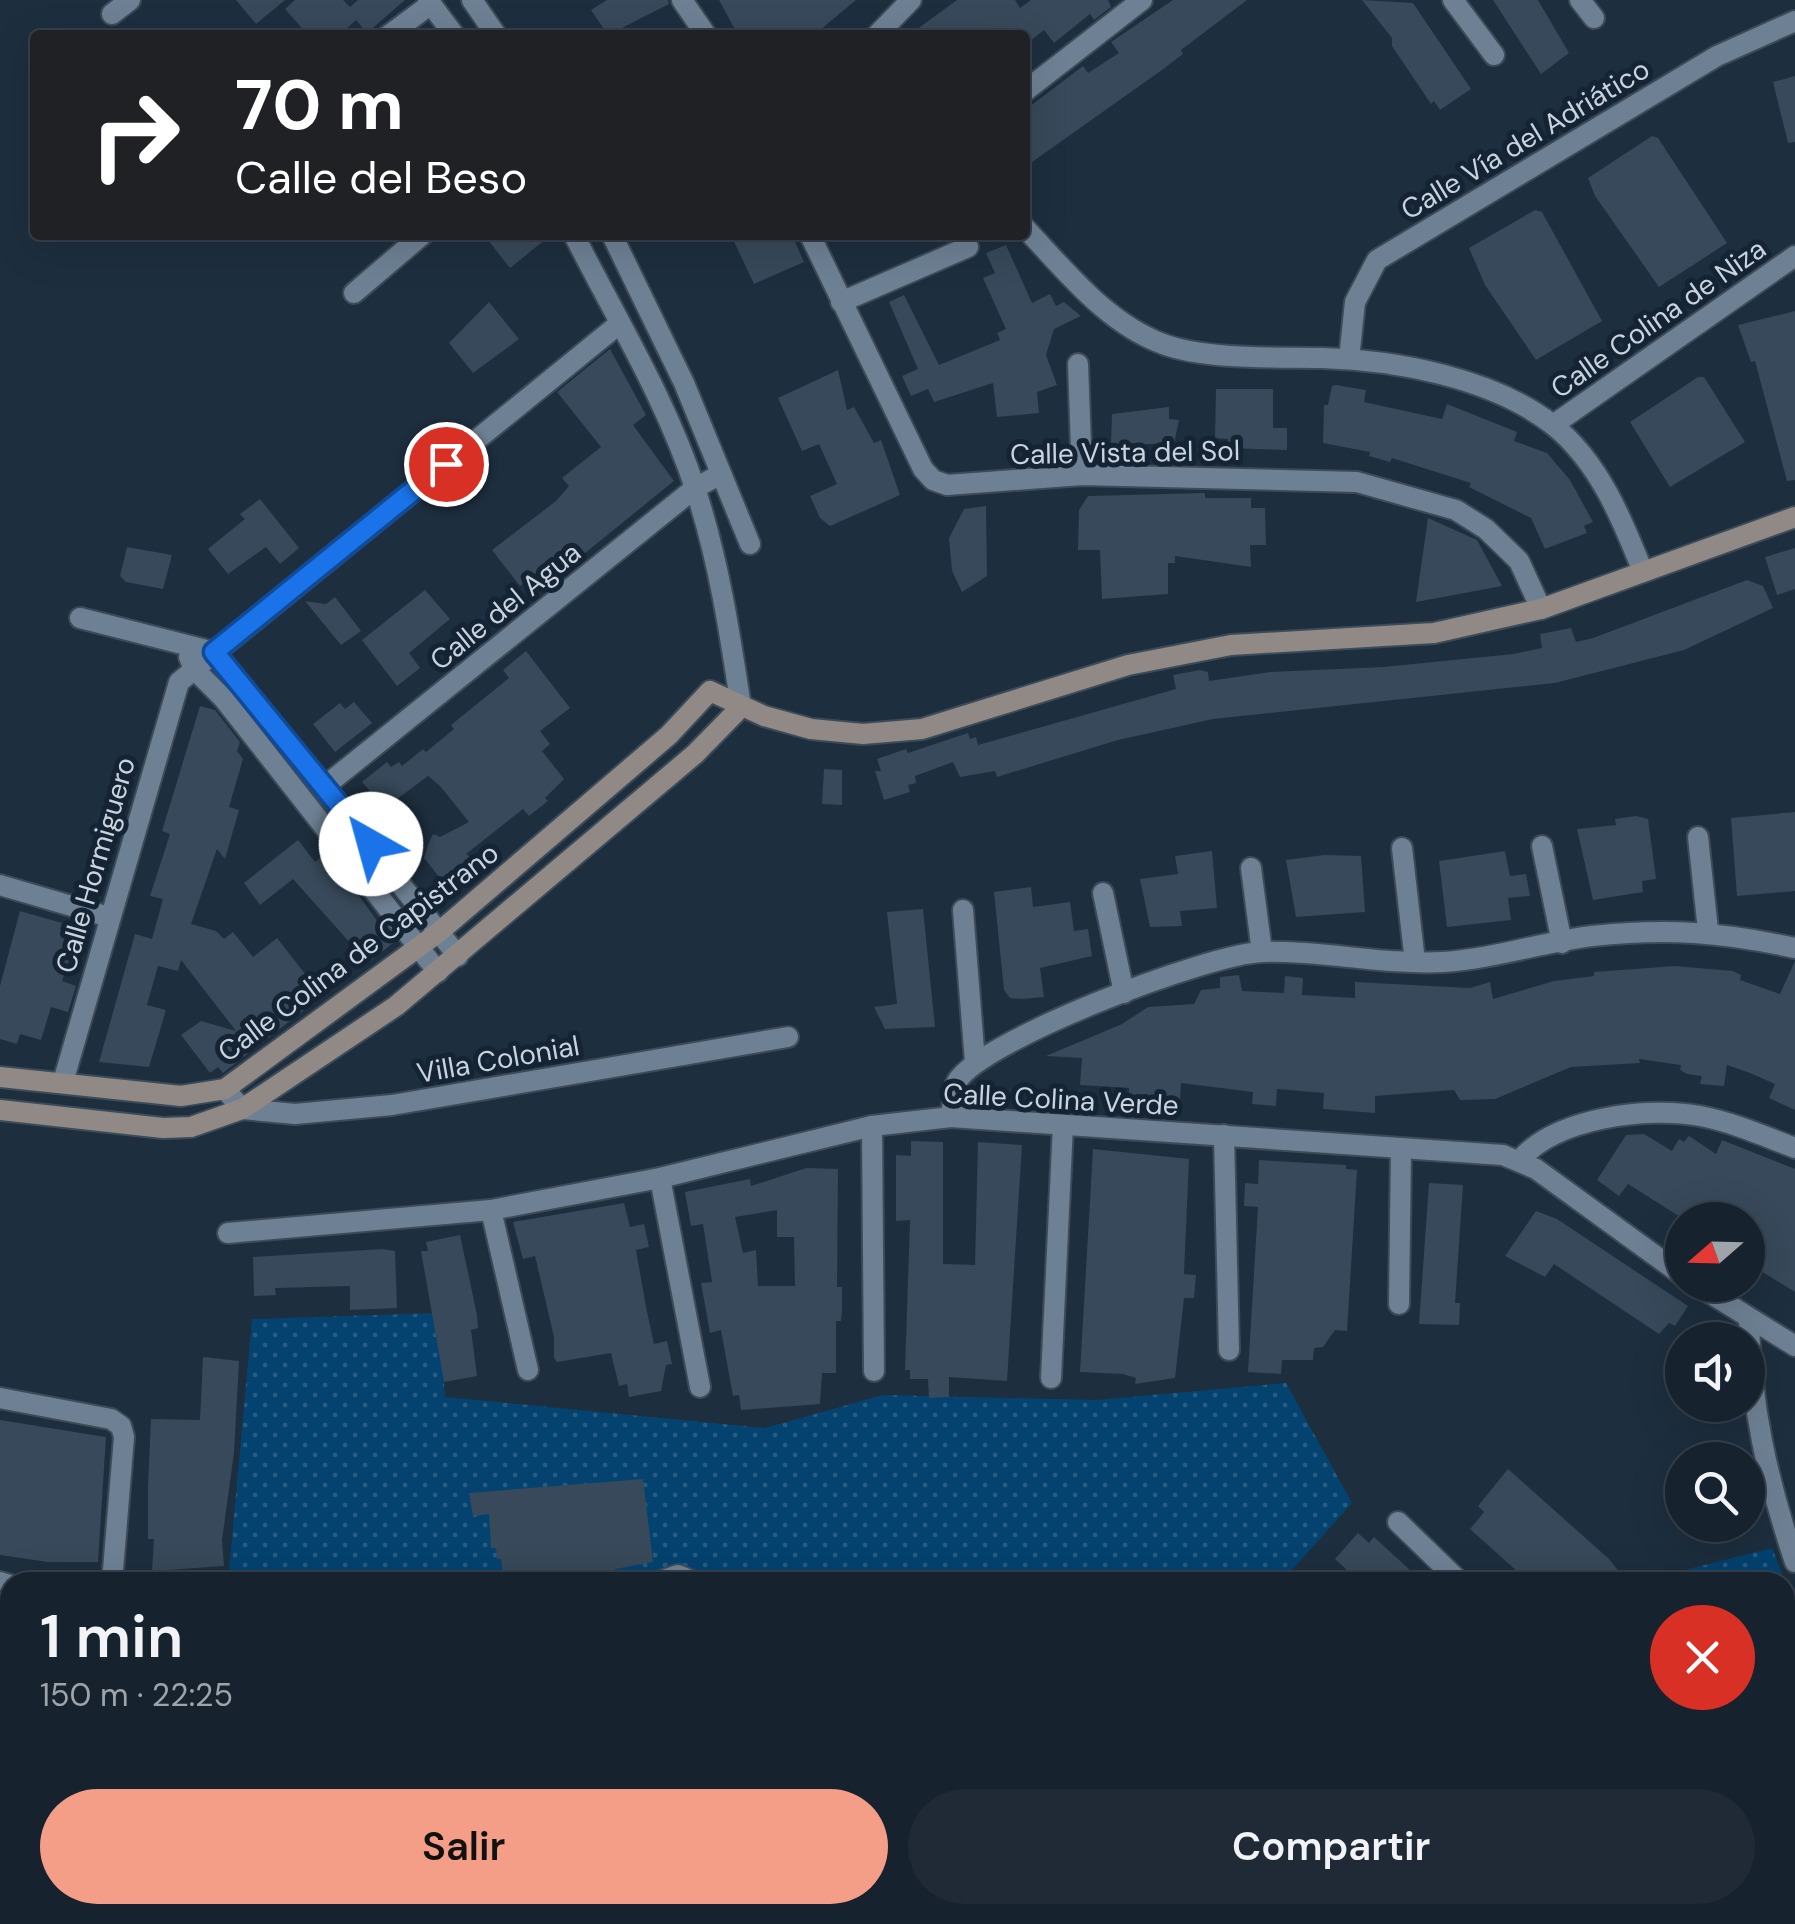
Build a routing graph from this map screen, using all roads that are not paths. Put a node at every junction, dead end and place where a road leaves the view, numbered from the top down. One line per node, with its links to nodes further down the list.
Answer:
1 (130, 0): 9 (street)
2 (472, 0): 14 (street)
3 (682, 0): 15 (street)
4 (1142, 0): 18 (street)
5 (1454, 0): 17 (street)
6 (1580, 0): 10 (street)
7 (430, 2): 12 (street); 13 (street)
8 (903, 2): 16 (street)
9 (112, 14)
10 (1594, 18)
11 (1795, 20): 29 (street, Calle Vía del Adriático)
12 (396, 30)
13 (450, 30)
14 (493, 30)
15 (703, 30)
16 (880, 30)
17 (1494, 54)
18 (1030, 86)
19 (1030, 233): 29 (street)
20 (416, 240): 26 (street)
21 (577, 240): 28 (street)
22 (614, 240): 32 (street)
23 (812, 240): 27 (street, Calle Vista del Sol)
24 (968, 246): 27 (street)
25 (1795, 256): 31 (street, Calle Colina de Niza)
26 (354, 294)
27 (842, 302): 33 (street, Calle Vista del Sol)
28 (619, 324): 34 (street); 41 (street, Calle Hormiguero)
29 (1349, 359): 31 (street)
30 (1078, 364): 33 (street)
31 (1553, 425): 37 (street)
32 (721, 474): 34 (street, Calle del Agua); 36 (street)
33 (1082, 475): 38 (street, Calle Vista del Sol)
34 (695, 488): 42 (street); 46 (street, Calle del Agua)
35 (1795, 517): 37 (main road)
36 (750, 544)
37 (1643, 572): 38 (main road)
38 (1540, 609): 45 (main road)
39 (80, 618): 40 (street)
40 (183, 642): 41 (street); 43 (street)
41 (214, 652): 43 (street, Calle Hormiguero); 46 (street)
42 (735, 667): 44 (street); 45 (street)
43 (194, 669): 54 (street, Calle Hormiguero); 58 (street)
44 (710, 691): 45 (main road); 56 (main road, Calle Colina de Capistrano)
45 (742, 708): 61 (main road, Calle Colina de Capistrano)
46 (326, 786): 56 (street)
47 (1698, 837): 55 (street)
48 (1542, 846): 57 (street)
49 (1402, 848): 62 (street)
50 (1251, 868): 60 (street)
51 (0, 885): 54 (street)
52 (1103, 893): 64 (street)
53 (963, 910): 66 (street)
54 (110, 916): 68 (street, Calle Hormiguero)
55 (1708, 930): 57 (street); 59 (street)
56 (439, 932): 58 (main road, Calle Colina de Capistrano); 61 (street)
57 (1562, 943): 62 (street)
58 (418, 947): 63 (street); 69 (main road, Calle Colina de Capistrano)
59 (1795, 948)
60 (1262, 952): 62 (street); 64 (street)
61 (458, 956): 63 (main road, Calle Colina de Capistrano)
62 (1415, 962)
63 (438, 972): 71 (main road, Calle Colina de Capistrano)
64 (1124, 993): 66 (street)
65 (788, 1037): 71 (street, Villa Colonial)
66 (976, 1062): 72 (street)
67 (0, 1077): 68 (main road, Calle Colina de Capistrano)
68 (63, 1082): 69 (main road, Calle Colina de Capistrano)
69 (224, 1089): 71 (street)
70 (0, 1110): 71 (main road, Calle Colina de Capistrano)
71 (242, 1110)
72 (951, 1117): 73 (street, Calle Colina Verde); 74 (street, Calle Colina Verde)
73 (1063, 1125): 75 (street, Calle Colina Verde); 90 (street)
74 (872, 1126): 79 (street, Calle Colina Verde); 89 (street)
75 (1224, 1136): 77 (street, Calle Colina Verde); 87 (street)
76 (1795, 1148): 78 (street)
77 (1400, 1149): 78 (street, Calle Colina Verde); 84 (street)
78 (1520, 1160): 82 (street)
79 (660, 1178): 80 (street, Calle Colina Verde); 91 (street)
80 (491, 1210): 81 (street, Calle Colina Verde); 88 (street)
81 (228, 1234)
82 (1665, 1263)
83 (1724, 1302): 85 (street)
84 (1399, 1304)
85 (1750, 1318): 86 (street); 94 (street)
86 (1795, 1346)
87 (1229, 1350)
88 (528, 1370)
89 (874, 1371)
90 (1052, 1378)
91 (700, 1388)
92 (0, 1398): 95 (street)
93 (1398, 1522): 96 (street)
94 (1795, 1562)
95 (113, 1572)
96 (1450, 1572)

